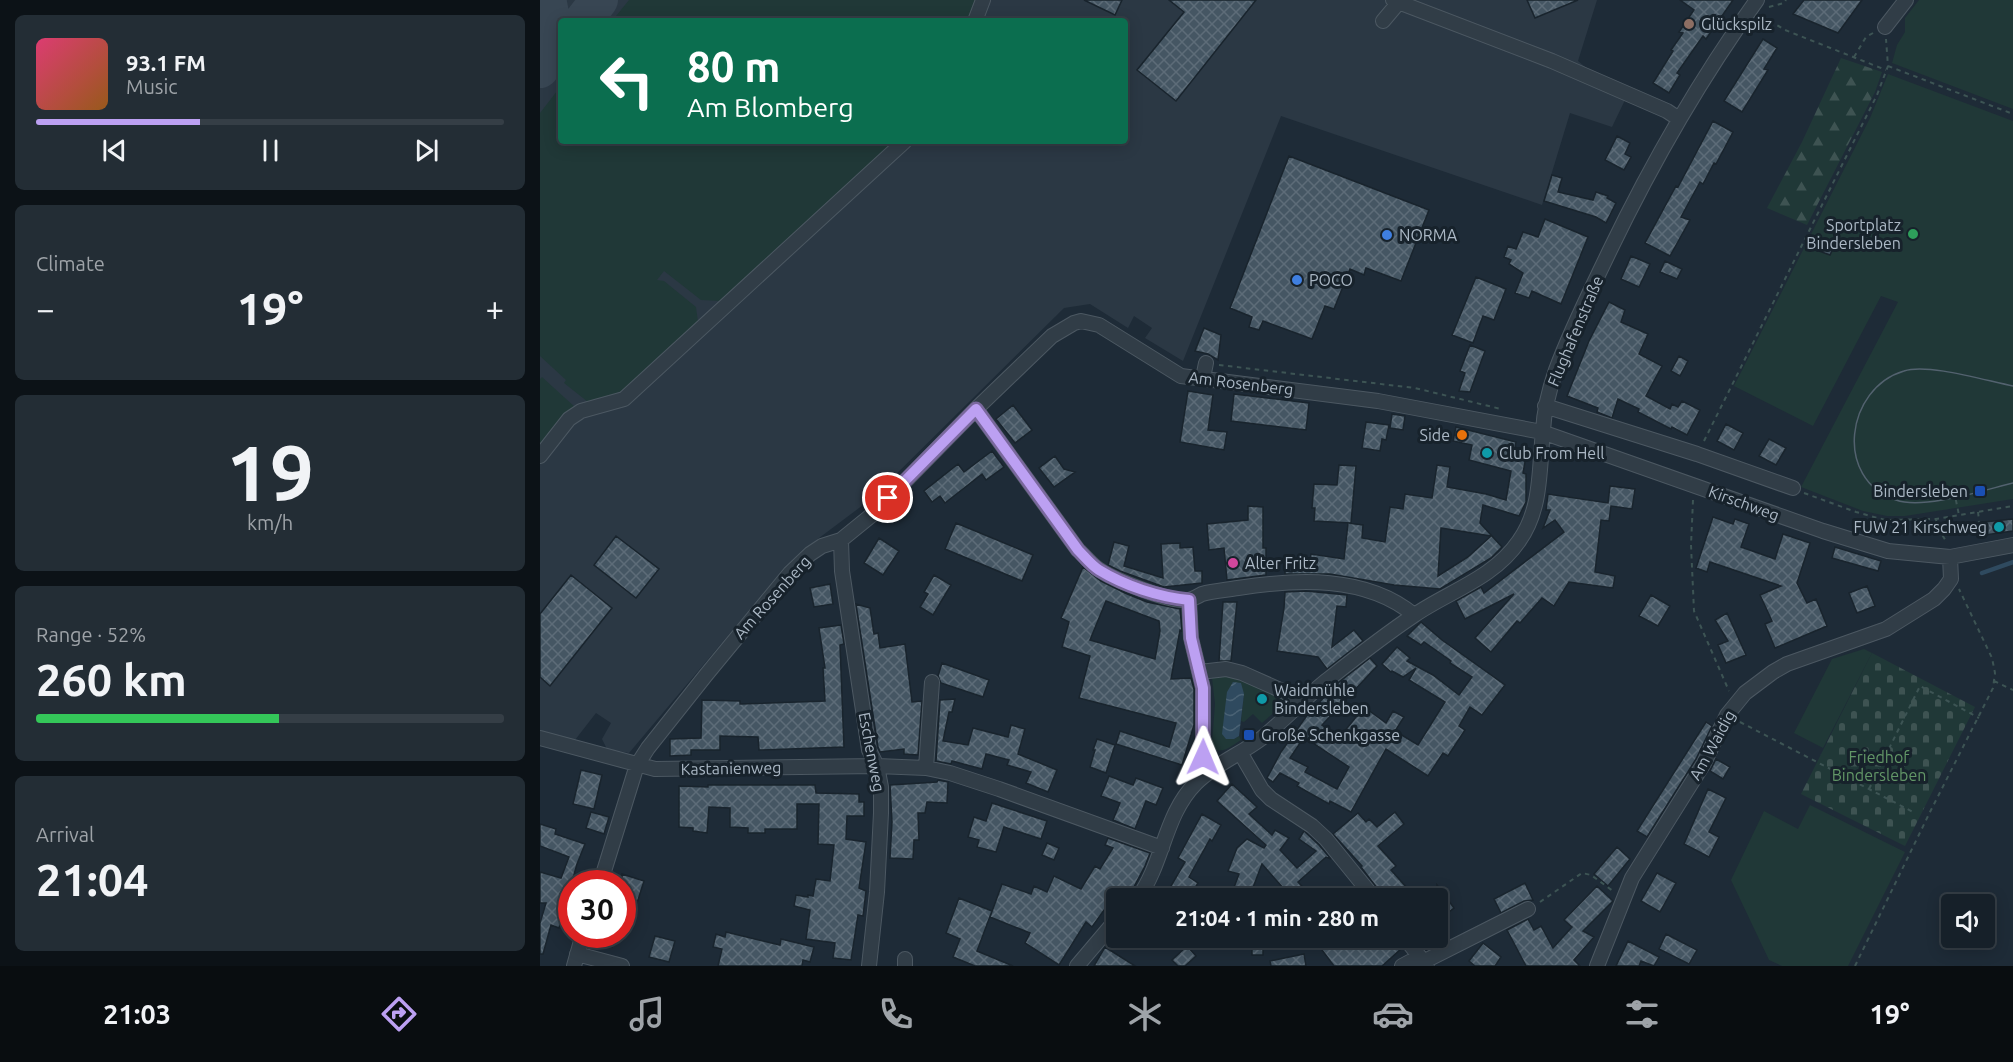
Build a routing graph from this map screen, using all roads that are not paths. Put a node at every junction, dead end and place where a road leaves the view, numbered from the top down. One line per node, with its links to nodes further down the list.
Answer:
1 (983, 0): 5 (street)
2 (1757, 0): 8 (street, Flughafenstraße)
3 (1906, 0): 7 (street)
4 (1396, 1): 6 (street); 8 (street)
5 (976, 18)
6 (1383, 21)
7 (1885, 27)
8 (1679, 119): 12 (street, Flughafenstraße)
9 (902, 144): 15 (street)
10 (1206, 363): 11 (street)
11 (1203, 378): 13 (street, Am Rosenberg); 14 (street, Am Rosenberg)
12 (1545, 406): 14 (street, Flughafenstraße); 16 (street, Kirschweg)
13 (976, 409): 17 (street, Am Rosenberg); 20 (street)
14 (1542, 432): 19 (street, Kirschweg); 21 (street, Flughafenstraße)
15 (540, 456)
16 (1793, 488)
17 (841, 540): 27 (street, Am Rosenberg); 28 (street, Eschenweg)
18 (2013, 545): 19 (street, Kirschweg)
19 (1950, 557): 44 (street, Am Waidig)
20 (1189, 600): 21 (street); 22 (street)
21 (1414, 615): 24 (street, Flughafenstraße)
22 (1200, 672): 24 (street); 30 (street)
23 (932, 682): 29 (street)
24 (1305, 701): 26 (street, Flughafenstraße)
25 (540, 738): 27 (street, Kastanienweg)
26 (1242, 753): 30 (street, Flughafenstraße); 34 (street)
27 (638, 765): 28 (street, Kastanienweg); 32 (street, Am Rosenberg)
28 (877, 766): 29 (street, Kastanienweg); 41 (street, Eschenweg)
29 (926, 768): 31 (street, Kastanienweg)
30 (1207, 773): 31 (street, Flughafenstraße)
31 (1162, 848): 33 (street, Flughafenstraße)
32 (604, 870)
33 (1145, 888)
34 (1366, 888)
35 (1528, 909): 39 (street)
36 (1106, 932): 42 (street)
37 (1413, 948): 39 (street)
38 (575, 960): 40 (street)
39 (1423, 961): 43 (street)
40 (622, 966)
41 (869, 966)
42 (1077, 966)
43 (1402, 966)
44 (1597, 966)

